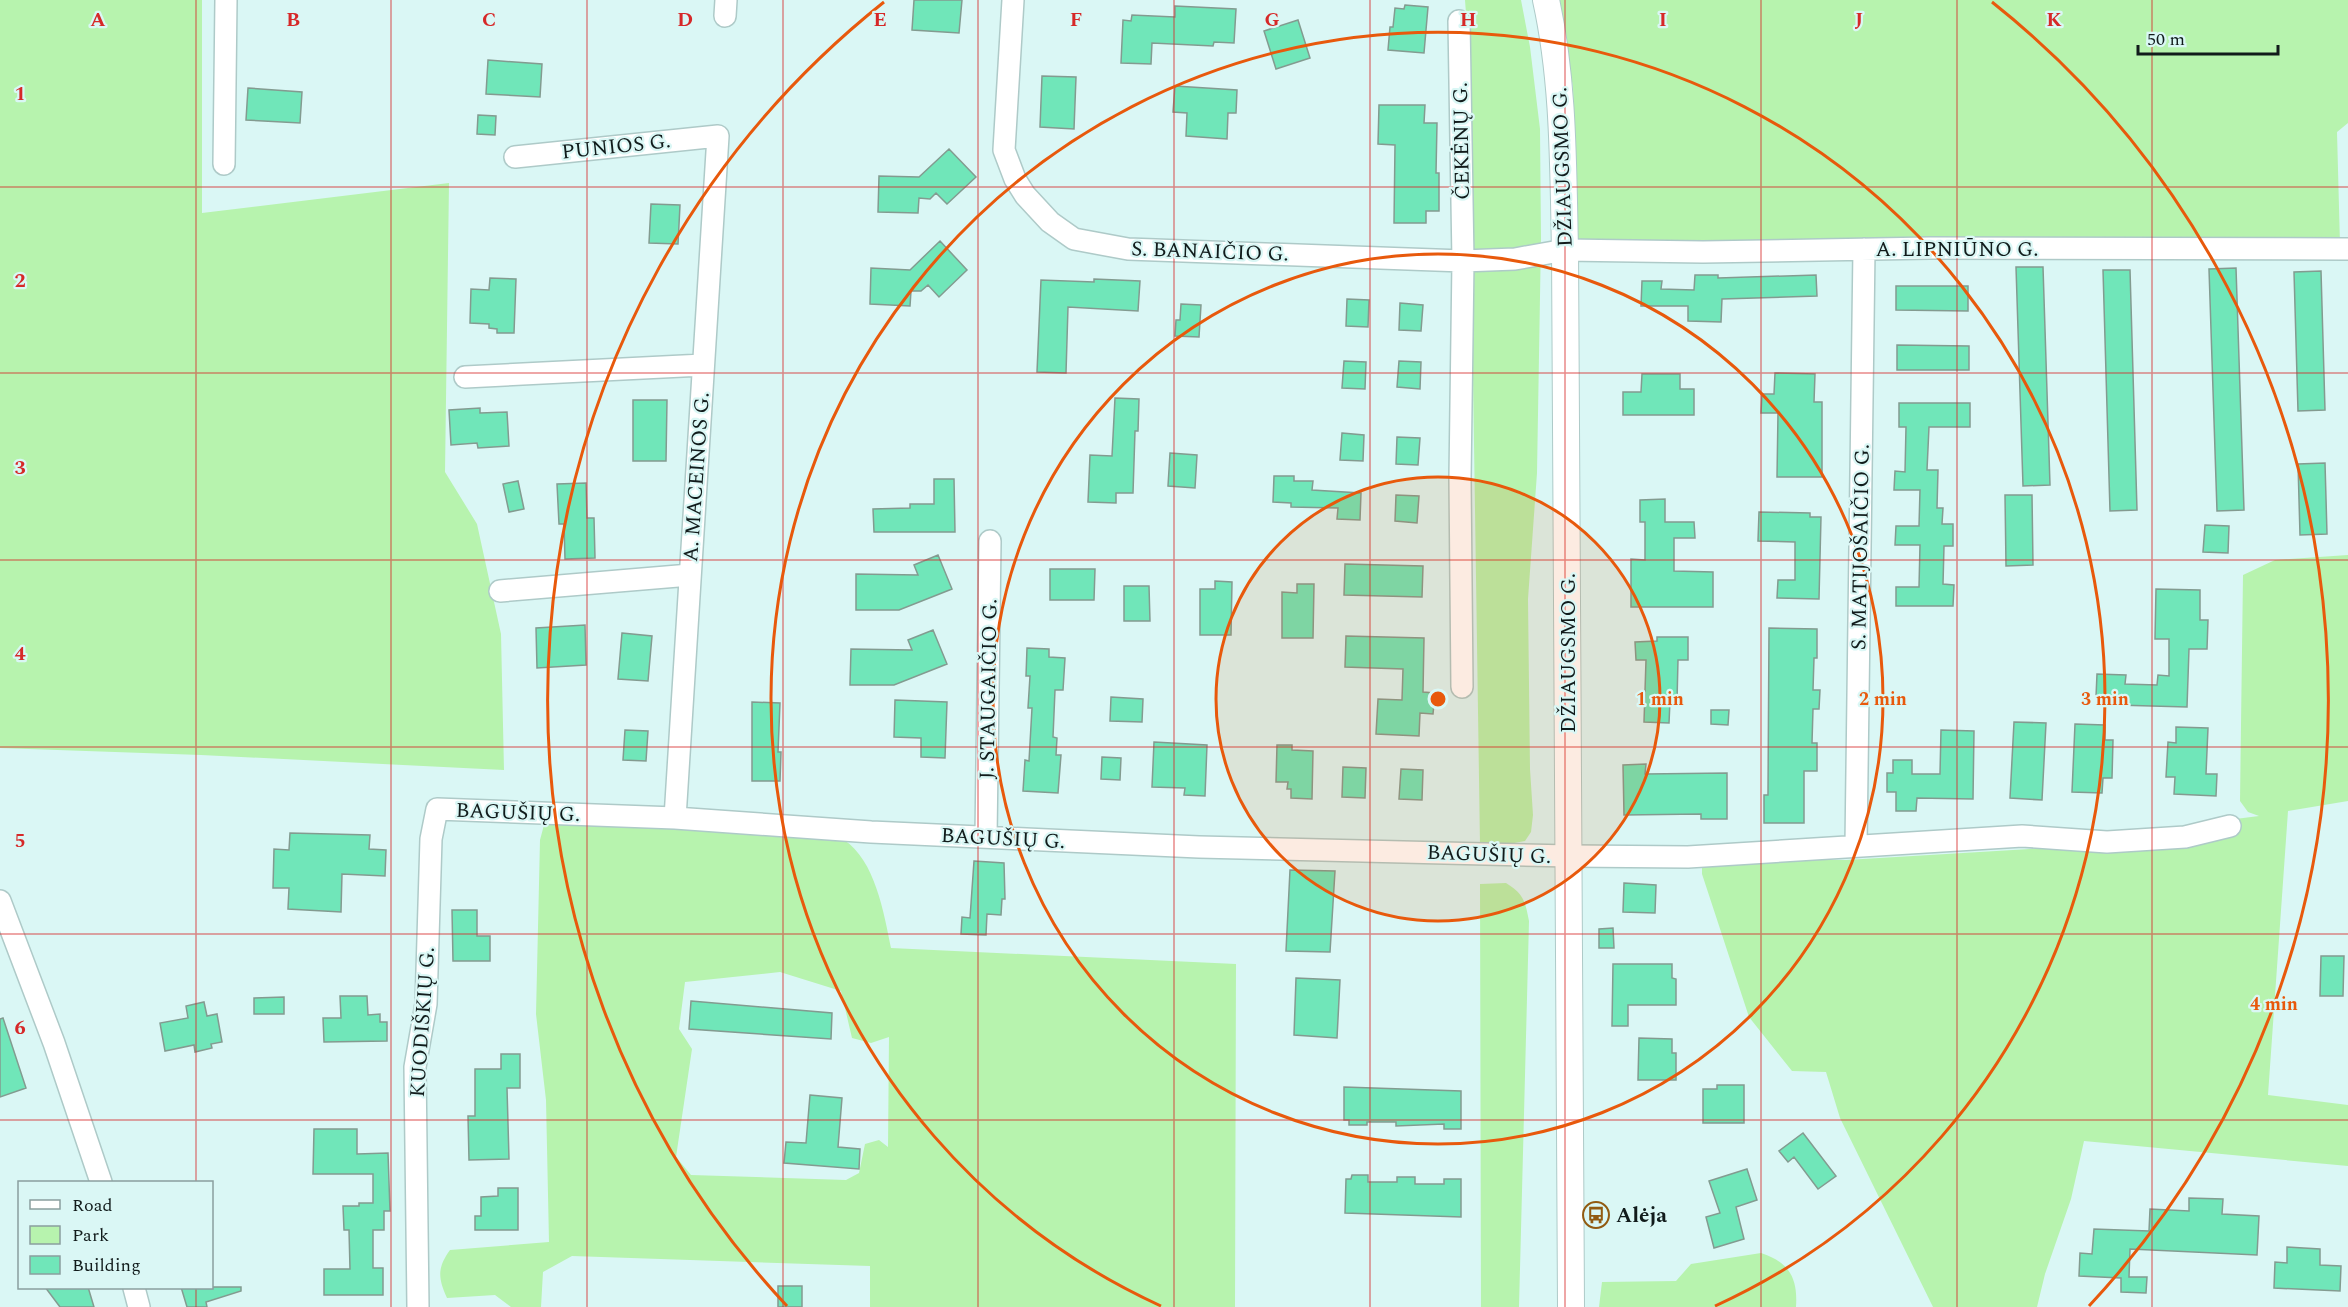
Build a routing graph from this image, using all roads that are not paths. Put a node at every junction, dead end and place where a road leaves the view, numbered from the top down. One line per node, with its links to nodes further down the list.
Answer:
1 (226, 0): 7 (street)
2 (1013, 0): 11 (street, S. BANAIČIO G.)
3 (1546, 0): 10 (street, DŽIAUGSMO G.)
4 (1459, 21): 11 (street, ČEKĖNŲ G.)
5 (718, 136): 6 (street, PUNIOS G.); 12 (street, A. MACEINOS G.)
6 (514, 157)
7 (224, 164)
8 (1864, 249): 9 (street, A. LIPNIŪNO G.); 10 (street, A. LIPNIŪNO G.); 22 (street, S. MATIJOŠAIČIO G.)
9 (2348, 249)
10 (1565, 250): 11 (street, S. BANAIČIO G.); 23 (street, DŽIAUGSMO G.)
11 (1463, 261): 17 (street)
12 (704, 365): 13 (street); 15 (street, A. MACEINOS G.)
13 (465, 377)
14 (990, 541): 21 (street, J. STAUGAIČIO G.)
15 (690, 574): 16 (street); 19 (street, A. MACEINOS G.)
16 (500, 591)
17 (1462, 687)
18 (437, 809): 19 (street, BAGUŠIŲ G.); 28 (street, KUODIŠKIŲ G.)
19 (675, 818): 21 (street, BAGUŠIŲ G.)
20 (2230, 826): 22 (street, BAGUŠIŲ G.)
21 (986, 837): 23 (street, BAGUŠIŲ G.)
22 (1856, 845): 23 (street, BAGUŠIŲ G.)
23 (1570, 856): 29 (street, DŽIAUGSMO G.)
24 (0, 901): 25 (street)
25 (101, 1181)
26 (135, 1289): 27 (street)
27 (140, 1307)
28 (418, 1307)
29 (1571, 1307)

